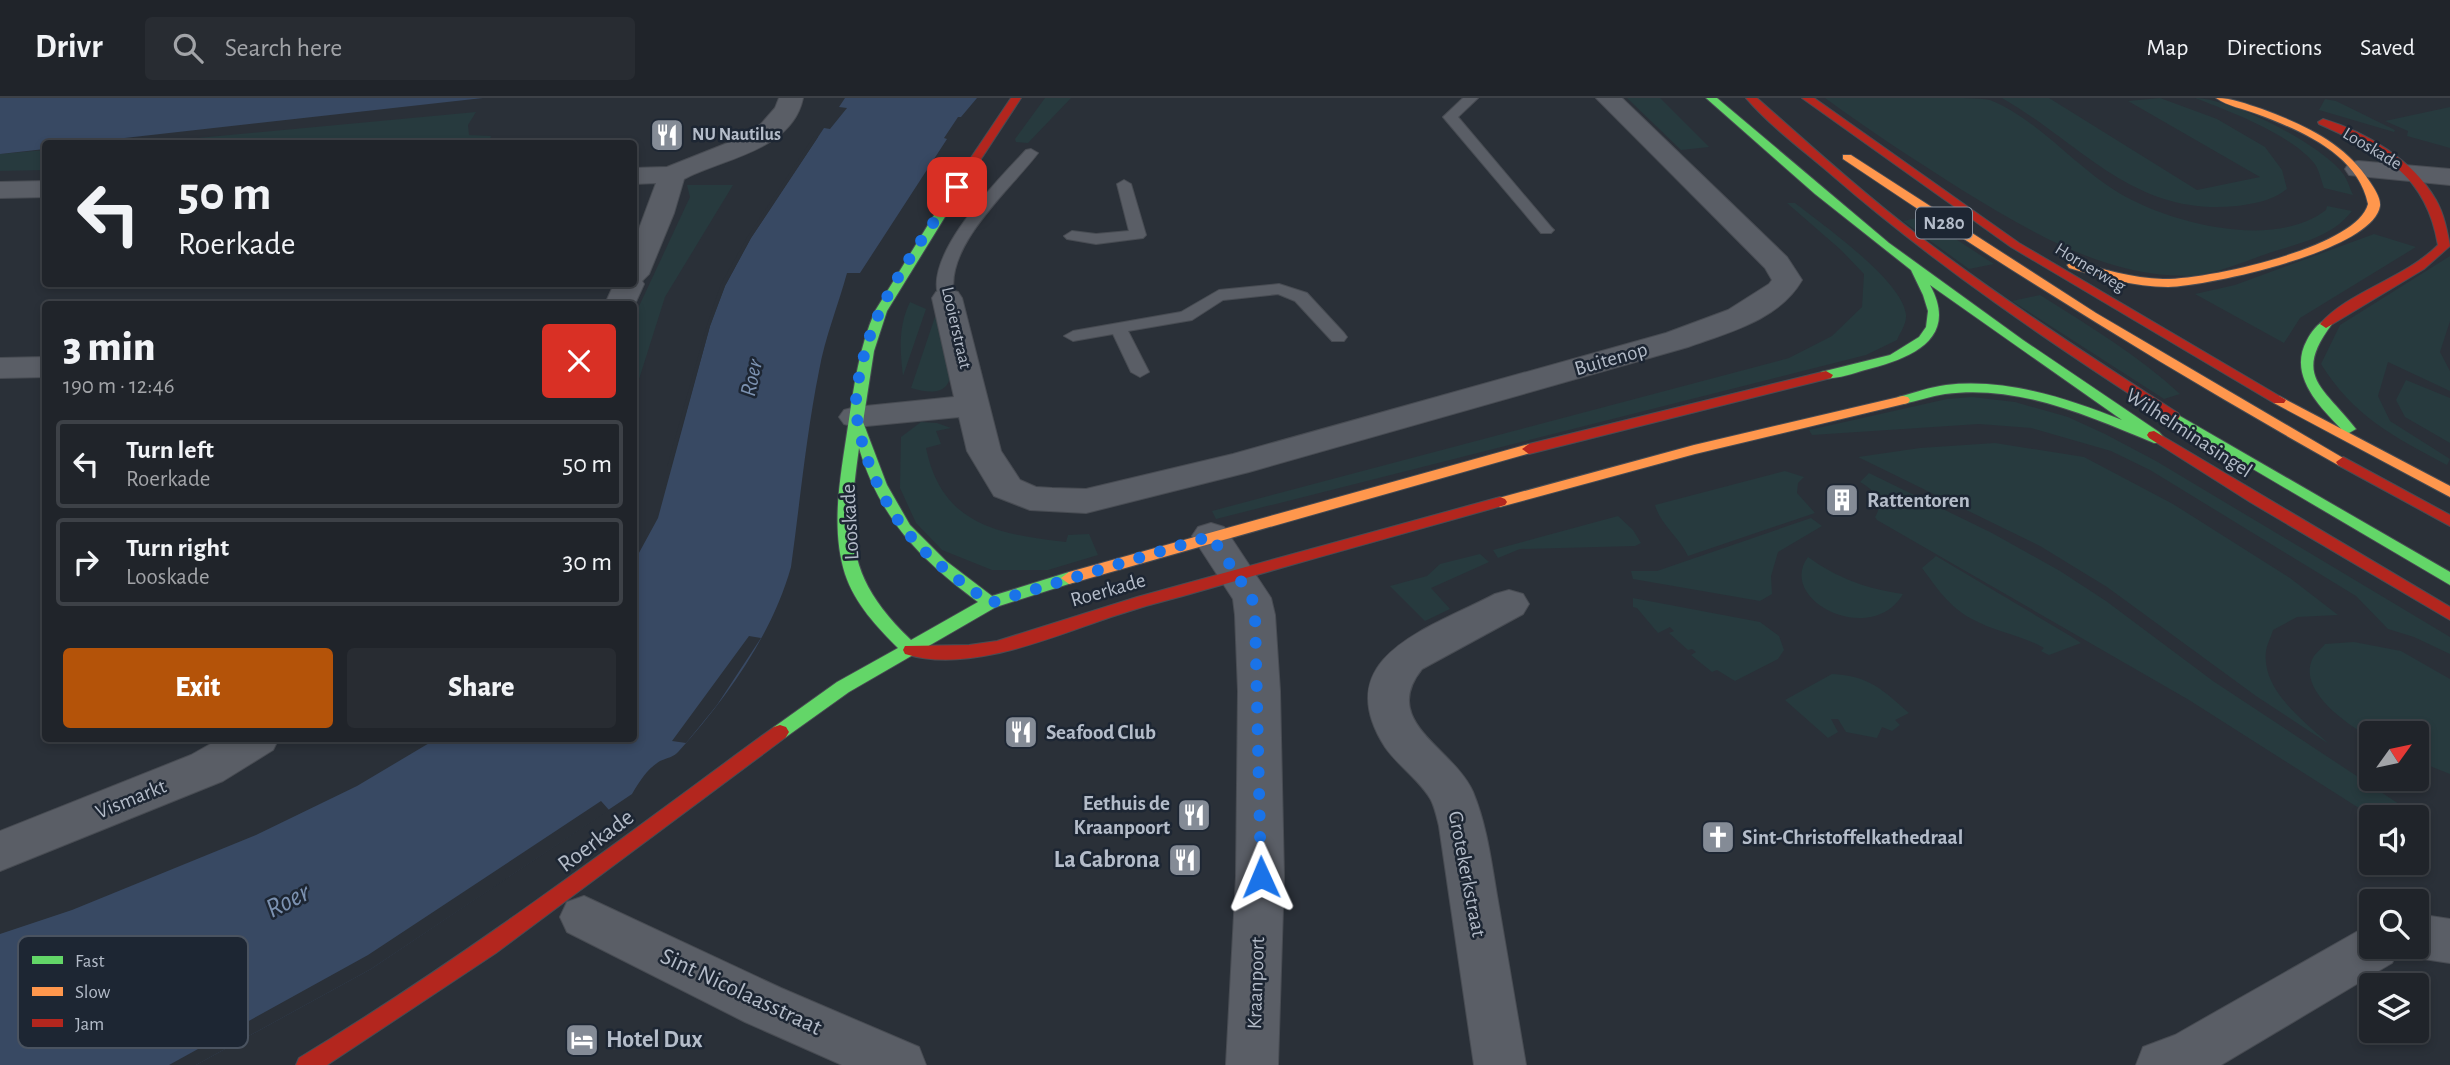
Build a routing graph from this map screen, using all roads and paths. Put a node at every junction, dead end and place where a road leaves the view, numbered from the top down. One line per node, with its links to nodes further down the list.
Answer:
1 (791, 98): 13 (street)
2 (1016, 98): 33 (main road, Looskade)
3 (1471, 98): 19 (lane)
4 (1608, 98): 36 (street, Buitenop)
5 (1711, 98): 23 (main road, N280)
6 (1752, 98): 28 (main road, Hornerweg / N280); 38 (main road, Hornerweg / N280)
7 (1807, 98): 21 (main road, Hornerweg / N280)
8 (2221, 98): 11 (main road, Looskade)
9 (2259, 98): 12 (main road, Looskade)
10 (1031, 153): 24 (lane, Looierstraat)
11 (2358, 169): 12 (street, Looskade); 21 (main road)
12 (2409, 172): 15 (street); 35 (main road)
13 (672, 175): 14 (street); 22 (street)
14 (637, 176)
15 (2450, 177)
16 (1124, 184): 20 (lane)
17 (42, 189): 18 (street)
18 (0, 190)
19 (1546, 230)
20 (1072, 236)
21 (2015, 245): 35 (main road, Hornerweg / N280)
22 (637, 267)
23 (1916, 271): 34 (main road, Wilhelminasingel / N280); 39 (main road, Roerkade)
24 (947, 298): 32 (street, Looierstraat)
25 (1118, 328): 26 (lane); 27 (lane); 31 (lane)
26 (1073, 337)
27 (1338, 337)
28 (2078, 356): 41 (main road, Wilhelminasingel / N280)
29 (42, 367): 30 (street)
30 (0, 368)
31 (1140, 372)
32 (974, 405): 33 (street); 36 (street, Looierstraat)
33 (856, 417): 42 (main road, Looskade); 45 (main road, Looskade)
34 (2160, 440): 40 (main road, Roerkade); 44 (main road, Wilhelminasingel / N280)
35 (2367, 449): 37 (main road, N280)
36 (1175, 479)
37 (2450, 492)
38 (2450, 521)
39 (1211, 536): 40 (street, Kraanpoort); 42 (main road, Roerkade)
40 (1235, 574): 45 (main road, Roerkade); 54 (street, Kraanpoort)
41 (2450, 579)
42 (990, 603): 45 (main road, Roerkade)
43 (1509, 604): 55 (street, Grotekerkstraat)
44 (2450, 614)
45 (911, 650): 52 (main road, Roerkade)
46 (251, 742): 47 (street, Vismarkt)
47 (0, 851)
48 (584, 917): 53 (street, Sint Nicolaasstraat)
49 (2429, 938): 50 (street)
50 (2450, 941)
51 (2359, 956): 56 (street)
52 (307, 1065)
53 (900, 1065)
54 (1252, 1065)
55 (1500, 1065)
56 (2162, 1065)

